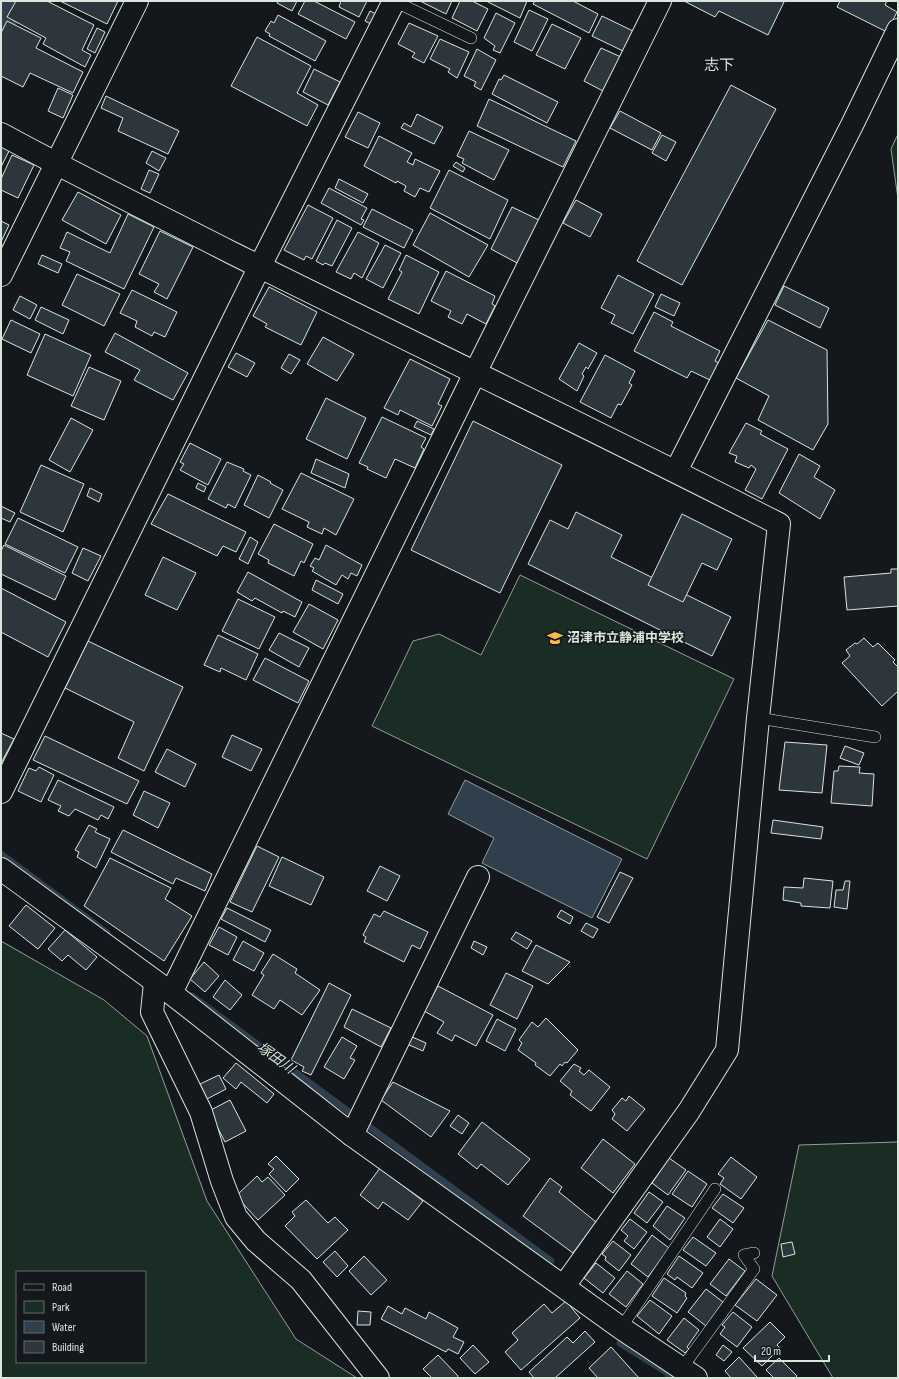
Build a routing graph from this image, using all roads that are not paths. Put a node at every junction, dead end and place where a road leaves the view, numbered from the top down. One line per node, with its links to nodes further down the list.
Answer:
1 (137, 1): 7 (street)
2 (394, 1): 5 (lane); 8 (street)
3 (660, 1): 10 (street)
4 (898, 30): 11 (street)
5 (471, 38)
6 (1, 134): 7 (street)
7 (56, 164): 8 (street); 9 (street)
8 (260, 266): 10 (street); 14 (street)
9 (1, 274)
10 (475, 373): 11 (street); 17 (street)
11 (676, 471): 12 (street)
12 (758, 718): 13 (lane); 21 (street)
13 (875, 737)
14 (1, 792)
15 (1, 869): 17 (street)
16 (478, 877): 18 (street)
17 (163, 988): 18 (street); 24 (street)
18 (352, 1136): 21 (street)
19 (715, 1189): 22 (lane)
20 (754, 1253): 23 (lane)
21 (564, 1286): 22 (street)
22 (621, 1328): 23 (street)
23 (689, 1373)
24 (378, 1378)

